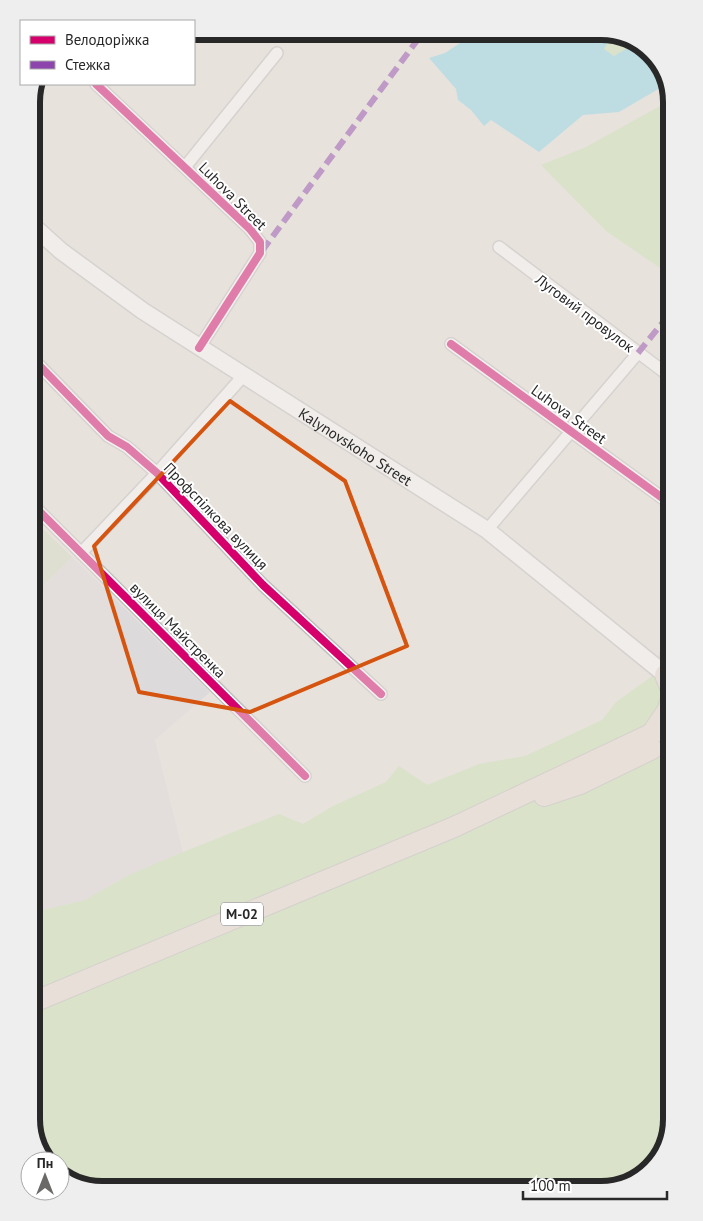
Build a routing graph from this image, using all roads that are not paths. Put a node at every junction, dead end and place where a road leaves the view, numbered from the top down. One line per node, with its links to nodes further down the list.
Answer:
1 (277, 53): 3 (street, Luhova Street)
2 (97, 85): 3 (street, Luhova Street)
3 (185, 167): 7 (street, Luhova Street)
4 (40, 232): 7 (main road, Kalynovskoho Street)
5 (499, 247): 8 (street, Луговий провулок)
6 (451, 344): 12 (street, Luhova Street)
7 (198, 348): 11 (main road, Kalynovskoho Street)
8 (638, 353): 10 (street, Луговий провулок); 12 (street)
9 (40, 365): 13 (street, Профспілкова вулиця)
10 (663, 371)
11 (244, 375): 13 (street); 16 (main road, Kalynovskoho Street)
12 (571, 433): 14 (street, Luhova Street); 16 (street)
13 (157, 473): 17 (street); 19 (street, Профспілкова вулиця)
14 (663, 499)
15 (40, 512): 17 (street, вулиця Майстренка)
16 (487, 530): 18 (main road, Kalynovskoho Street)
17 (80, 553): 24 (street, вулиця Майстренка)
18 (663, 677)
19 (381, 694)
20 (663, 716): 22 (highway)
21 (663, 729): 22 (highway, М-02)
22 (651, 735): 25 (highway, М-02)
23 (663, 743): 25 (highway, М-02)
24 (305, 776)
25 (454, 827): 26 (highway, М-02)
26 (40, 999)

